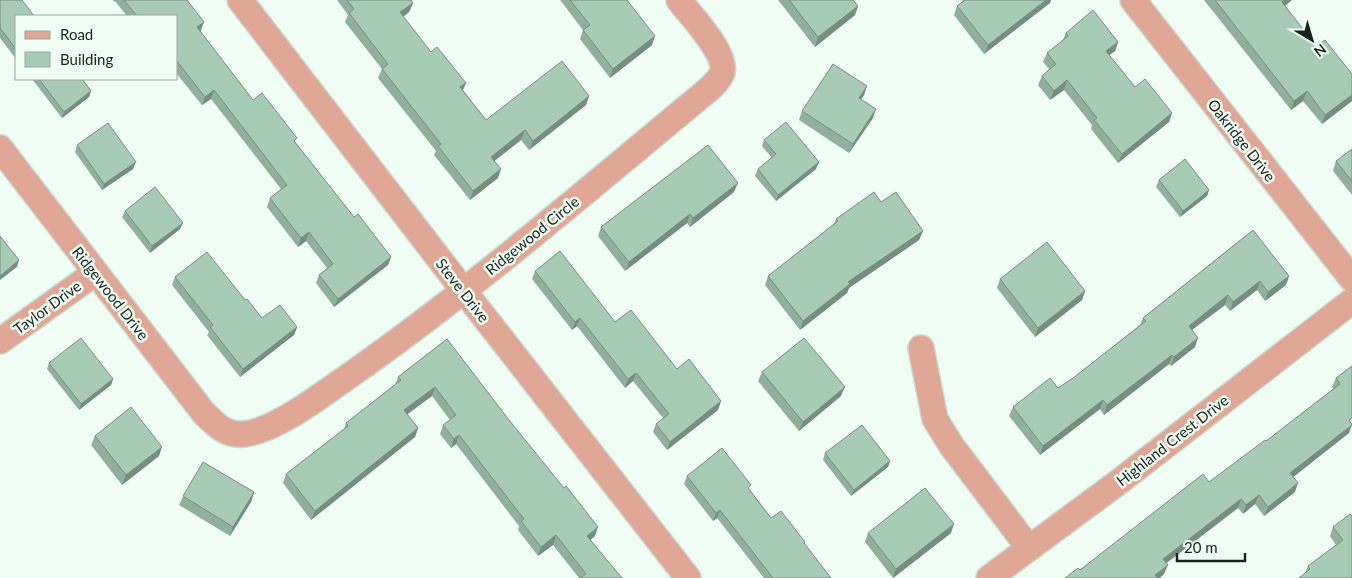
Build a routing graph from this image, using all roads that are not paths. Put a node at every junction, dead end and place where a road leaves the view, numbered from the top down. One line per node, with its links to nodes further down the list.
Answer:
1 (240, 0): 7 (street, Steve Drive)
2 (679, 0): 7 (street, Ridgewood Circle)
3 (1133, 0): 6 (street, Oakridge Drive)
4 (0, 148): 5 (street, Ridgewood Drive)
5 (95, 273): 9 (street, Taylor Drive); 11 (street, Ridgewood Drive)
6 (1352, 280)
7 (464, 291): 11 (street, Ridgewood Circle); 13 (street, Steve Drive)
8 (1352, 301): 12 (street, Highland Crest Drive)
9 (0, 341)
10 (921, 348): 12 (street)
11 (228, 433)
12 (1030, 548): 14 (street, Highland Crest Drive)
13 (688, 578)
14 (989, 578)

